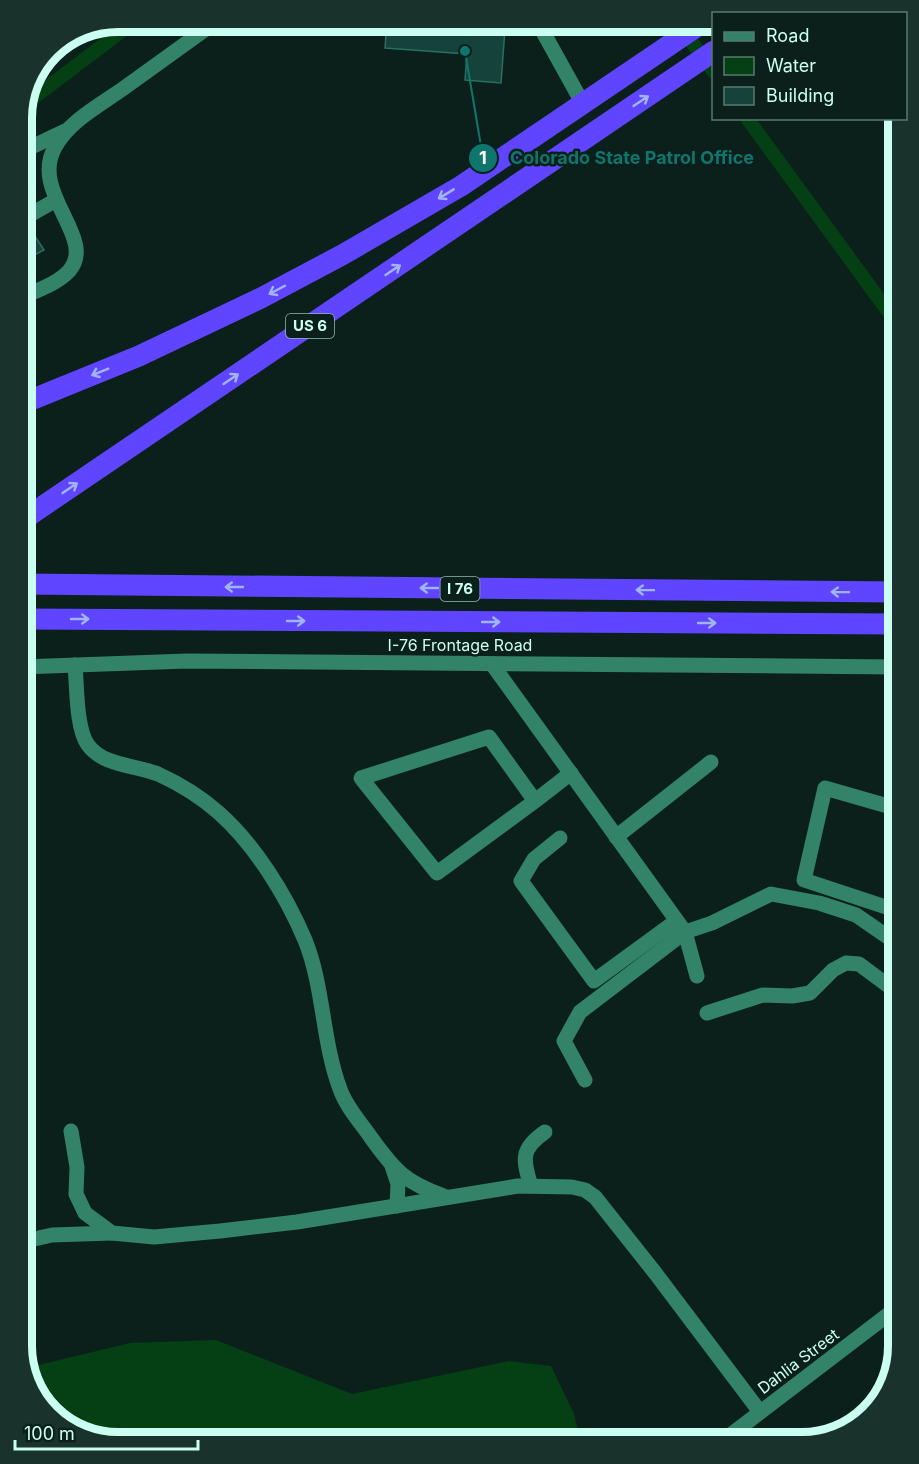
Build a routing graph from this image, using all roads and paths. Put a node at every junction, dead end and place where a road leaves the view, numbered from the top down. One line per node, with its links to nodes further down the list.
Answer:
1 (202, 32): 6 (street)
2 (543, 32): 5 (street)
3 (688, 32): 5 (highway)
4 (712, 52): 7 (highway, US 6, one-way to 4)
5 (583, 104): 7 (highway); 12 (highway, one-way to 12)
6 (67, 130): 8 (street); 9 (street)
7 (598, 130): 13 (highway, US 6, one-way to 7)
8 (32, 147)
9 (56, 200): 10 (street); 11 (street)
10 (32, 214)
11 (32, 293)
12 (32, 400)
13 (32, 514)
14 (32, 584): 15 (highway, I 76, one-way to 14)
15 (887, 592)
16 (32, 619): 17 (highway, I 76, one-way to 17)
17 (887, 624)
18 (492, 664): 19 (street, I-76 Frontage Road); 21 (street, I-76 Frontage Road); 23 (street)
19 (75, 665): 20 (street, I-76 Frontage Road); 39 (street)
20 (32, 667)
21 (887, 667)
22 (711, 762): 26 (street)
23 (571, 774): 24 (street); 26 (street)
24 (535, 801): 24 (street)
25 (887, 806): 28 (street)
26 (616, 837): 31 (street)
27 (560, 838): 31 (street)
28 (804, 880): 29 (street); 30 (street)
29 (800, 900): 31 (street); 32 (street)
30 (887, 907)
31 (680, 927): 33 (street); 36 (street)
32 (887, 936)
33 (697, 976)
34 (887, 985): 35 (street)
35 (707, 1012)
36 (585, 1080)
37 (70, 1131): 43 (street)
38 (544, 1132): 40 (street)
39 (392, 1166): 41 (street); 42 (street)
40 (531, 1186): 41 (street); 46 (street)
41 (447, 1197): 42 (street)
42 (397, 1206): 43 (street)
43 (112, 1233): 44 (street)
44 (32, 1240)
45 (887, 1315): 46 (street, Dahlia Street)
46 (760, 1412): 47 (street, Dahlia Street)
47 (734, 1432)

